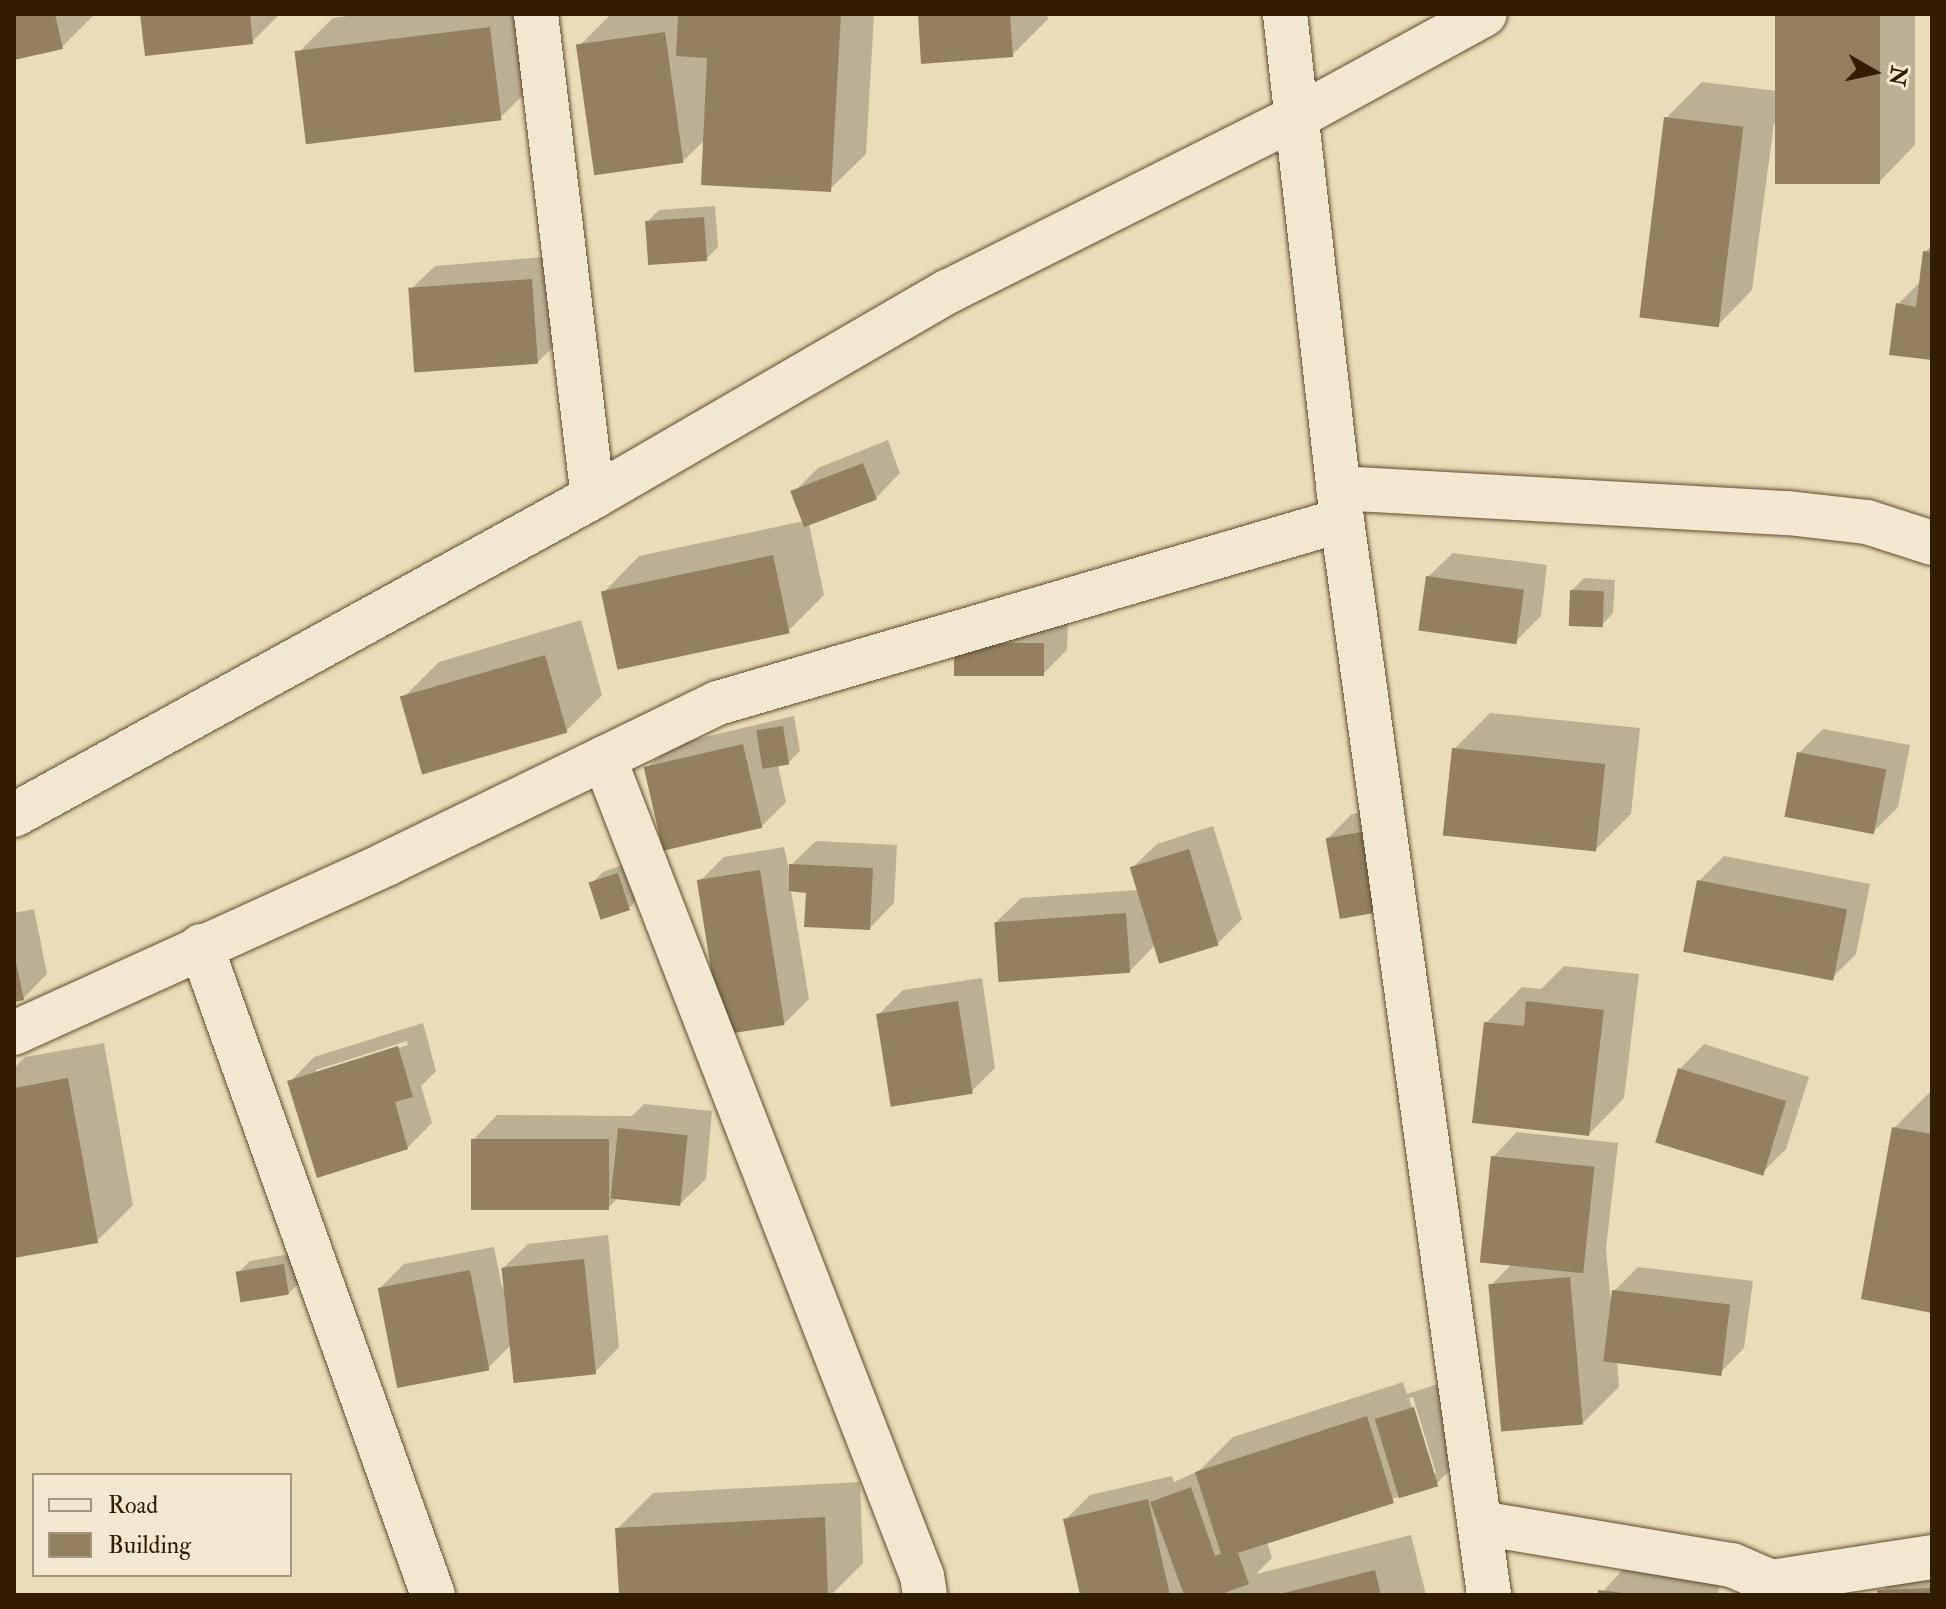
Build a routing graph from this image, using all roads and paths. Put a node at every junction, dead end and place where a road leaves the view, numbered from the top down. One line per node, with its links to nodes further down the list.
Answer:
1 (536, 14): 5 (street)
2 (1285, 14): 4 (street)
3 (1485, 14): 4 (street)
4 (1297, 117): 5 (street); 6 (street)
5 (593, 497): 9 (street)
6 (1340, 504): 7 (street); 8 (street); 12 (street)
7 (1932, 543)
8 (604, 758): 10 (street); 16 (street)
9 (14, 815)
10 (201, 946): 11 (street); 15 (street)
11 (14, 1033)
12 (1480, 1523): 14 (street); 17 (street)
13 (1932, 1557): 14 (street)
14 (1780, 1588)
15 (433, 1595)
16 (925, 1595)
17 (1489, 1595)

